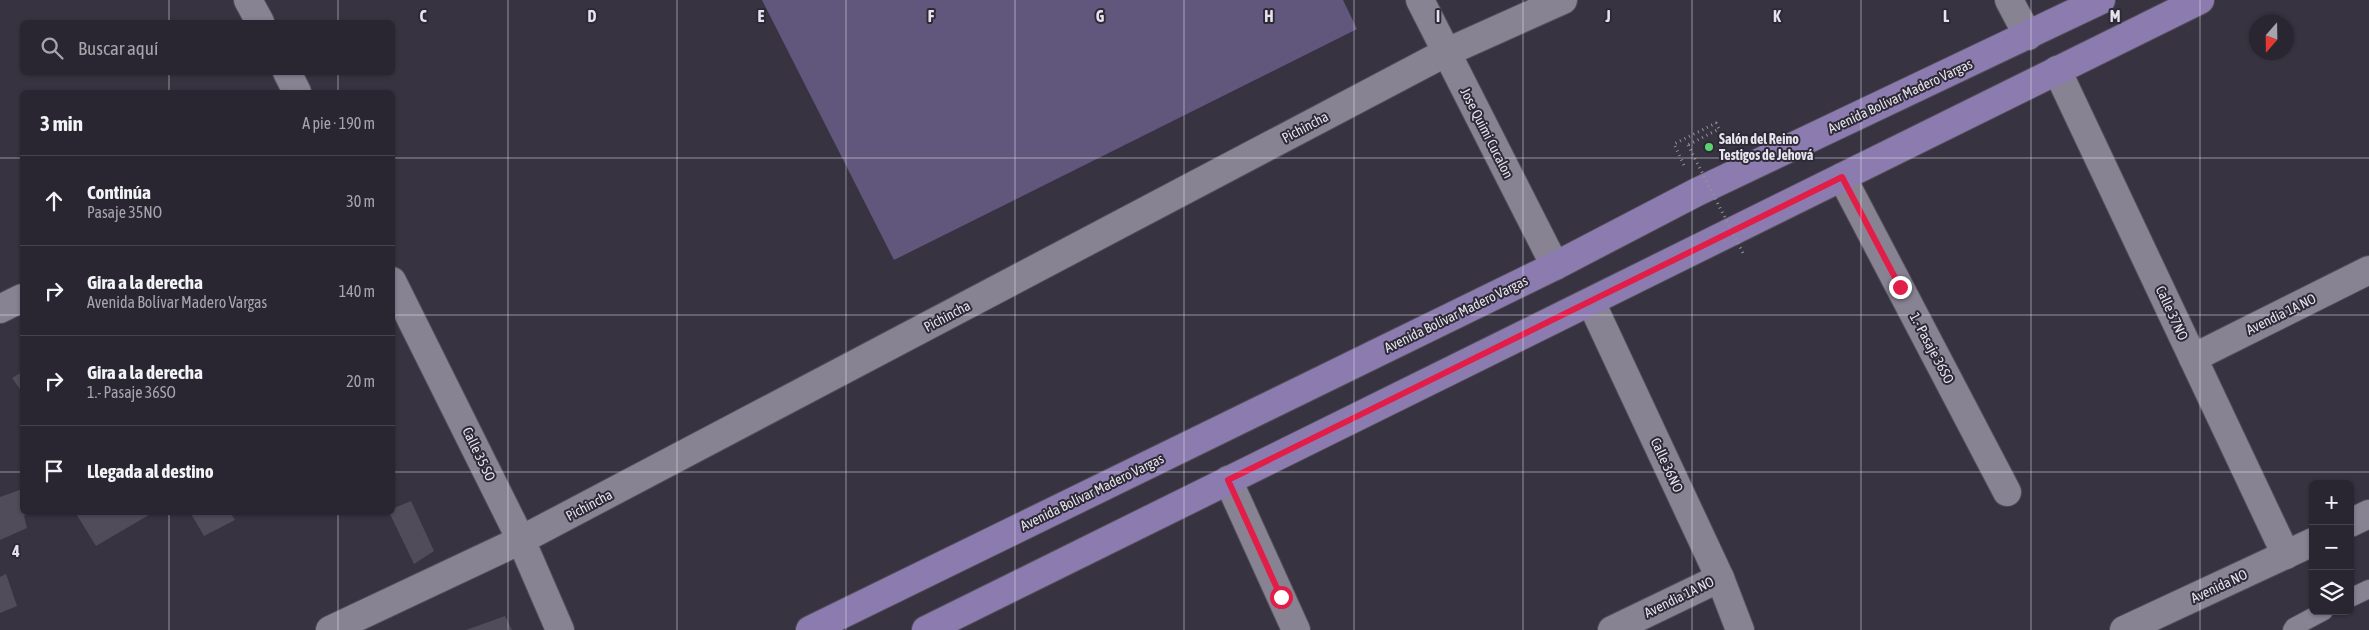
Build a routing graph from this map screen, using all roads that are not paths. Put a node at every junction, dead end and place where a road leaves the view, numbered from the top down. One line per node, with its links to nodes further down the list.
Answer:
1 (248, 0): 7 (street)
2 (1420, 0): 9 (street, Jose Quimi Cucalon)
3 (1563, 0): 9 (street, Pichincha)
4 (2009, 0): 8 (street)
5 (2101, 0): 8 (main road, Avenida Bolívar Madero Vargas)
6 (2200, 0): 10 (main road)
7 (259, 20)
8 (2028, 36): 14 (main road, Avenida Bolívar Madero Vargas)
9 (1445, 53): 14 (street, Jose Quimi Cucalon); 25 (street, Pichincha)
10 (2058, 70): 13 (main road); 20 (street, Calle 37NO)
11 (288, 75): 12 (street)
12 (296, 90)
13 (1842, 177): 18 (main road); 22 (street, 1.- Pasaje 36SO)
14 (1555, 266): 34 (main road, Avenida Bolívar Madero Vargas)
15 (2369, 270): 20 (street, Avendia 1A NO)
16 (395, 287): 25 (street, Calle 35 SO)
17 (20, 299): 19 (street)
18 (1591, 302): 21 (main road); 28 (street, Calle 36NO)
19 (0, 309)
20 (2193, 358): 27 (street, Calle 37NO)
21 (1228, 480): 35 (main road); 36 (street)
22 (2007, 492)
23 (2369, 514): 24 (street)
24 (2354, 521)
25 (521, 540): 32 (street, Pichincha); 33 (street, Calle 35 SO)
26 (2309, 544): 27 (street, Avenida NO)
27 (2286, 555): 39 (street, Avenida NO)
28 (1720, 578): 37 (street, Avendia 1A NO); 38 (street, Calle 36NO)
29 (2369, 589): 30 (lane)
30 (2354, 596)
31 (2316, 615): 40 (lane)
32 (330, 630)
33 (560, 630)
34 (810, 630)
35 (926, 630)
36 (1296, 630)
37 (1612, 630)
38 (1740, 630)
39 (2124, 630)
40 (2292, 630)

